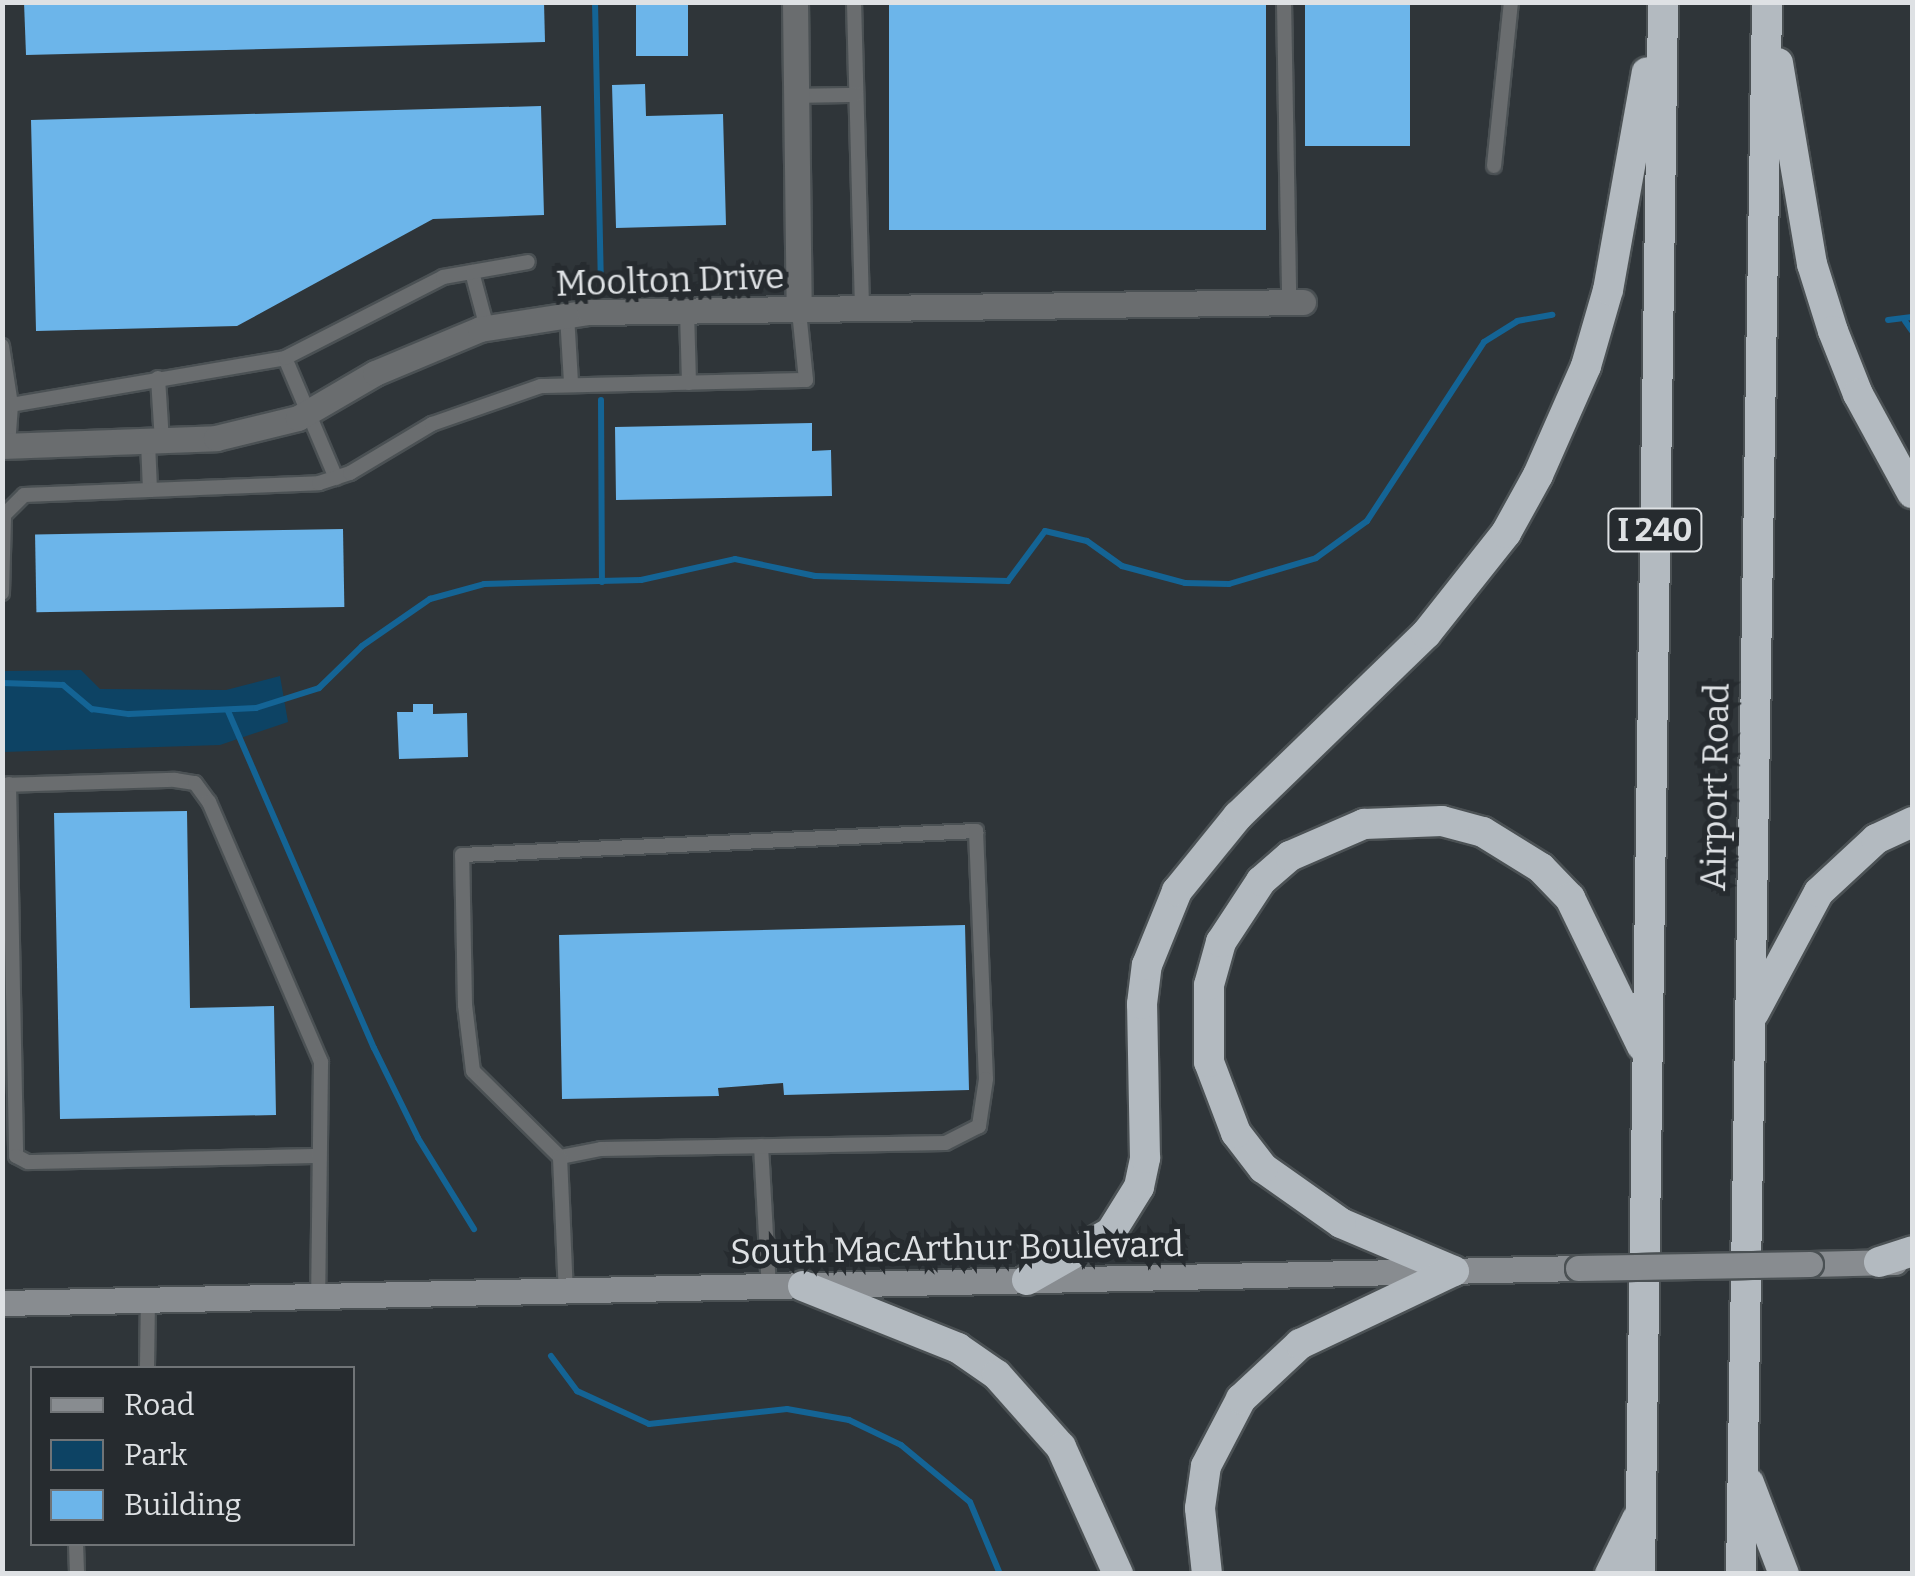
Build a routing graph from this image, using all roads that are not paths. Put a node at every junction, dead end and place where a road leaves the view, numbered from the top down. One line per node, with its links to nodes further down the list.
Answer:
1 (795, 2): 8 (street)
2 (854, 2): 7 (lane)
3 (1284, 2): 12 (lane)
4 (1511, 2): 9 (lane)
5 (1661, 2): 34 (highway, Airport Road / I 240); 43 (highway)
6 (1766, 4): 29 (highway); 33 (highway, Airport Road / I 240)
7 (856, 94): 8 (lane); 13 (lane)
8 (796, 96): 15 (street)
9 (1494, 166)
10 (528, 262): 11 (lane)
11 (472, 272): 17 (lane); 19 (lane)
12 (1296, 302): 13 (street, Moolton Drive)
13 (862, 310): 15 (street, Moolton Drive)
14 (687, 311): 15 (street, Moolton Drive); 16 (street, Moolton Drive); 22 (lane)
15 (798, 311): 22 (lane)
16 (567, 315): 17 (street, Moolton Drive); 21 (lane)
17 (487, 328): 24 (street, Moolton Drive)
18 (2, 346): 23 (lane)
19 (285, 358): 20 (lane); 24 (lane)
20 (158, 378): 23 (lane); 25 (lane)
21 (570, 382): 22 (lane); 27 (lane)
22 (689, 383)
23 (11, 405): 26 (lane)
24 (308, 412): 25 (street, Moolton Drive); 27 (lane)
25 (155, 441): 26 (street, Moolton Drive); 28 (lane)
26 (5, 446)
27 (336, 478): 28 (lane)
28 (150, 490): 30 (lane)
29 (1912, 493)
30 (2, 592)
31 (6, 784): 36 (lane); 36 (lane)
32 (1912, 822): 33 (highway)
33 (1748, 1024): 51 (highway, Airport Road / I 240)
34 (1647, 1058): 41 (highway); 52 (highway, Airport Road / I 240)
35 (760, 1146): 37 (lane); 37 (lane); 45 (lane)
36 (319, 1156): 48 (lane)
37 (560, 1156): 46 (lane)
38 (1912, 1251): 40 (highway)
39 (1912, 1261): 40 (main road, South MacArthur Boulevard)
40 (1879, 1262): 41 (main road, South MacArthur Boulevard, bridge); 42 (highway)
41 (1454, 1271): 43 (main road, South MacArthur Boulevard); 56 (highway)
42 (1912, 1271)
43 (1027, 1280): 44 (main road, South MacArthur Boulevard)
44 (803, 1286): 45 (main road, South MacArthur Boulevard); 55 (highway)
45 (768, 1287): 46 (main road, South MacArthur Boulevard)
46 (566, 1292): 48 (main road, South MacArthur Boulevard)
47 (148, 1298): 48 (main road, South MacArthur Boulevard); 49 (main road, South MacArthur Boulevard); 50 (lane)
48 (318, 1298)
49 (2, 1303)
50 (147, 1366)
51 (1742, 1466): 59 (highway, Airport Road / I 240); 60 (highway)
52 (1640, 1511): 57 (highway); 58 (highway, Airport Road / I 240)
53 (76, 1546): 54 (lane)
54 (77, 1574)
55 (1118, 1574)
56 (1207, 1574)
57 (1610, 1574)
58 (1640, 1574)
59 (1741, 1574)
60 (1784, 1574)

